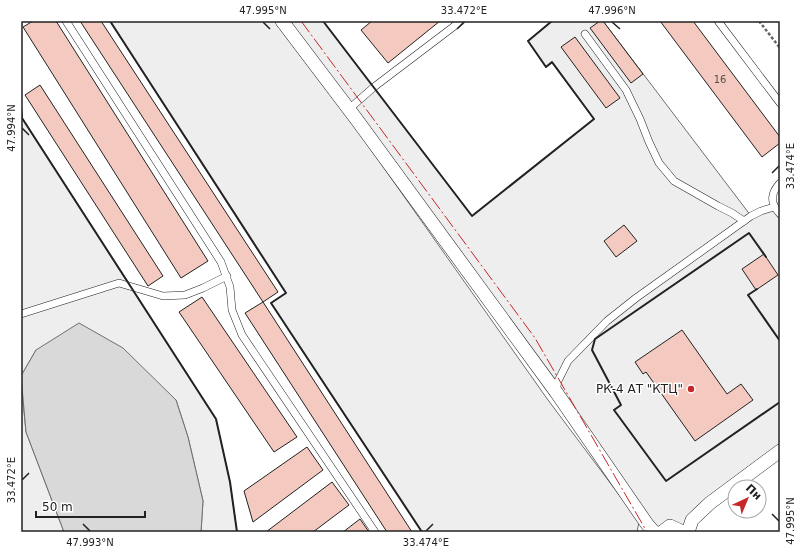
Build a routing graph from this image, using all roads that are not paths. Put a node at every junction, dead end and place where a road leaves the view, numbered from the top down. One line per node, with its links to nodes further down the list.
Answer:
1 (66, 21): 12 (lane)
2 (282, 21): 7 (street)
3 (461, 21): 7 (lane)
4 (718, 21): 6 (lane)
5 (585, 34): 11 (lane)
6 (780, 103)
7 (349, 109): 14 (street)
8 (780, 183): 9 (lane)
9 (774, 207): 10 (lane); 11 (lane)
10 (780, 214)
11 (744, 221): 14 (lane)
12 (226, 276): 13 (lane); 16 (lane)
13 (21, 314)
14 (556, 392): 17 (street)
15 (780, 451): 20 (street)
16 (375, 532)
17 (654, 532)
18 (662, 532): 19 (street)
19 (683, 532)
20 (688, 532)

